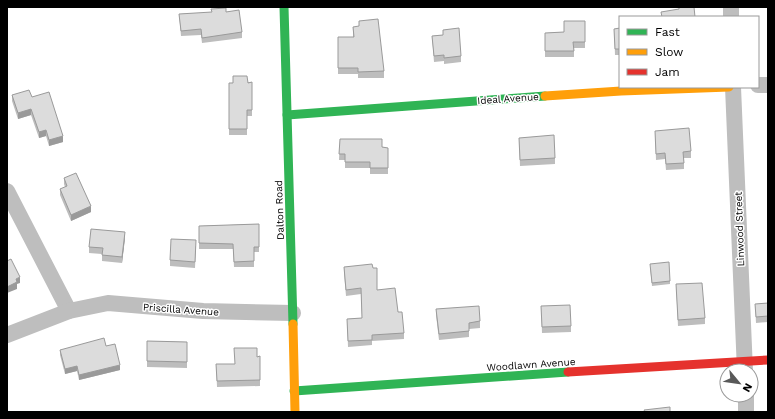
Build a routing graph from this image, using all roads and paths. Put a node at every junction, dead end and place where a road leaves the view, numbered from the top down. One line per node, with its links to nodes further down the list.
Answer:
1 (284, 7): 4 (street, Dalton Road)
2 (702, 88): 4 (street, Ideal Avenue)
3 (733, 88): 10 (street, Linwood Street)
4 (287, 114): 7 (street, Dalton Road)
5 (7, 191): 6 (street)
6 (69, 311): 7 (street, Priscilla Avenue); 8 (street, Priscilla Avenue)
7 (293, 314): 13 (street, Dalton Road)
8 (7, 335)
9 (768, 360): 11 (street, Woodlawn Avenue)
10 (745, 363)
11 (756, 363)
12 (719, 366): 13 (street, Woodlawn Avenue)
13 (294, 391): 14 (street, Dalton Road)
14 (295, 412)

